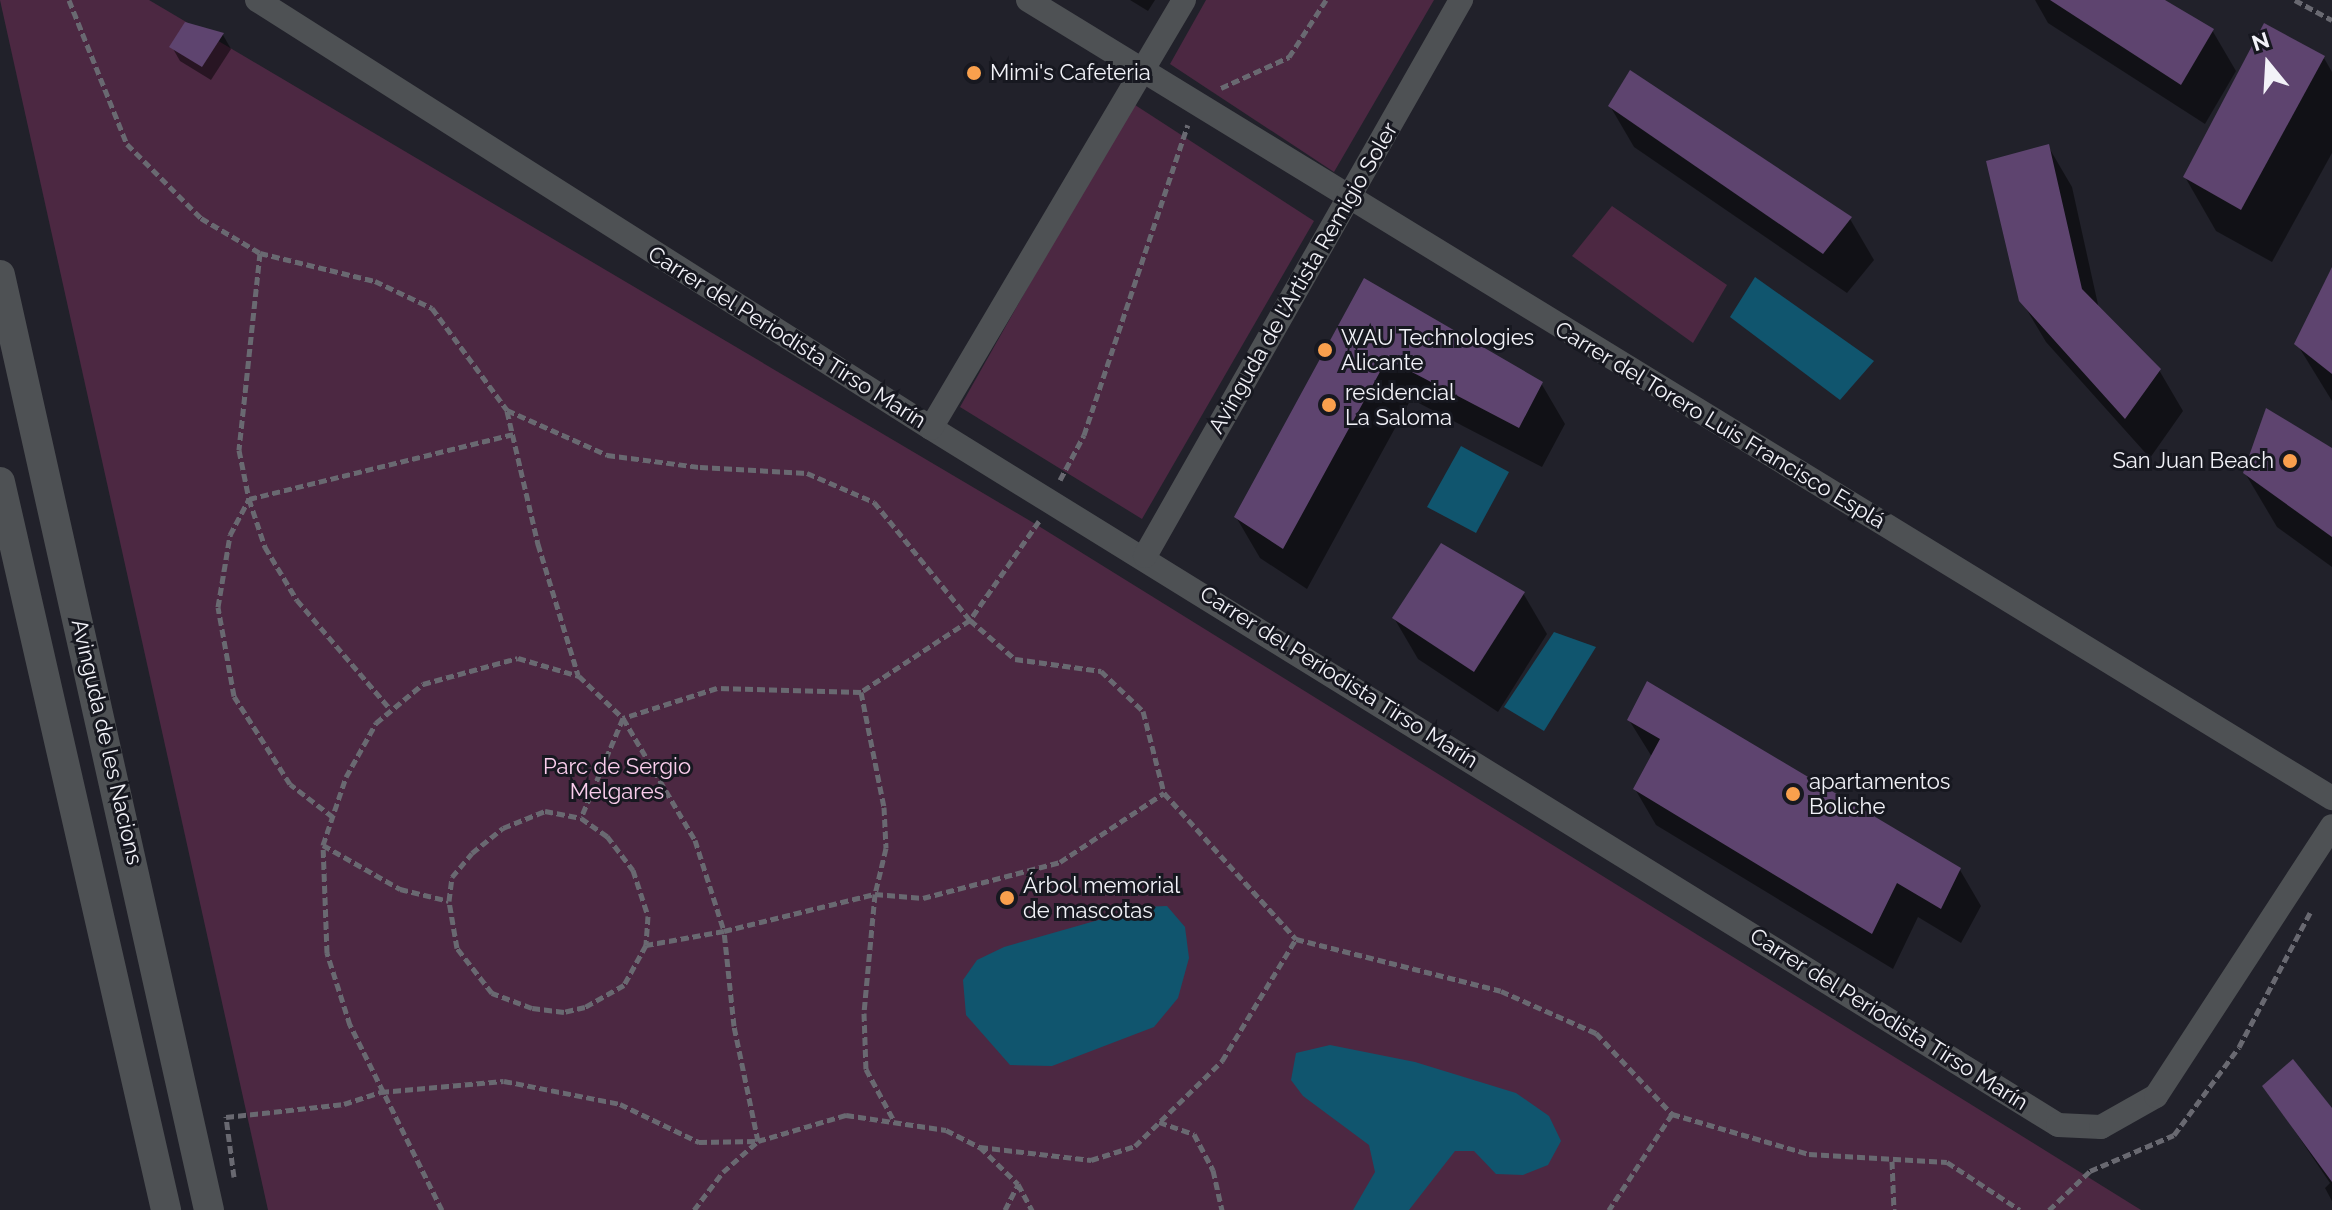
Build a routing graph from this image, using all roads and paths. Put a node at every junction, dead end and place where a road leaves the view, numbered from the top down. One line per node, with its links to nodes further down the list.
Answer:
1 (69, 0): 12 (path)
2 (257, 0): 15 (street, Carrer del Periodista Tirso Marín)
3 (1028, 0): 9 (street, Carrer del Torero Luis Francisco Esplá)
4 (1184, 0): 9 (street)
5 (1326, 0): 10 (path)
6 (1461, 0): 11 (street, Avinguda de l'Artista Remigio Soler)
7 (2295, 0): 8 (path)
8 (2332, 20)
9 (1143, 70): 10 (street, Carrer del Torero Luis Francisco Esplá); 15 (street)
10 (1197, 100): 11 (street, Carrer del Torero Luis Francisco Esplá); 19 (path)
11 (1348, 199): 20 (street, Avinguda de l'Artista Remigio Soler); 27 (street, Carrer del Torero Luis Francisco Esplá)
12 (260, 253): 14 (path); 18 (path)
13 (0, 275): 47 (street, Avinguda de les Nacions)
14 (507, 410): 16 (path); 21 (path)
15 (931, 428): 19 (street, Carrer del Periodista Tirso Marín)
16 (513, 434): 18 (path); 22 (path)
17 (0, 482): 46 (street, Avinguda de les Nacions)
18 (249, 499): 24 (path); 28 (path)
19 (1049, 499): 20 (street, Carrer del Periodista Tirso Marín); 21 (path)
20 (1145, 556): 30 (street, Carrer del Periodista Tirso Marín)
21 (970, 620): 23 (path); 26 (path)
22 (579, 676): 24 (path); 25 (path)
23 (861, 692): 25 (path); 32 (path)
24 (390, 709): 28 (path)
25 (623, 718): 29 (path); 34 (path)
26 (1164, 793): 32 (path); 35 (path)
27 (2332, 798)
28 (333, 817): 31 (path)
29 (581, 818): 33 (path); 36 (path)
30 (2332, 826)
31 (323, 845): 33 (path); 37 (path)
32 (875, 894): 34 (path); 39 (path)
33 (449, 901): 36 (path)
34 (724, 931): 36 (path); 41 (path)
35 (1296, 939): 38 (path); 40 (path)
36 (646, 945)
37 (381, 1092): 41 (path); 45 (path); 48 (path)
38 (1672, 1114): 43 (path); 53 (path)
39 (893, 1119): 41 (path); 42 (path)
40 (1158, 1122): 42 (path); 52 (path)
41 (758, 1141): 49 (path)
42 (980, 1147): 44 (path)
43 (1892, 1161): 54 (path); 55 (path)
44 (1018, 1184): 50 (path); 51 (path)
45 (236, 1194)
46 (166, 1210)
47 (209, 1210)
48 (442, 1210)
49 (695, 1210)
50 (1005, 1210)
51 (1032, 1210)
52 (1222, 1210)
53 (1609, 1210)
54 (1894, 1210)
55 (2020, 1210)

